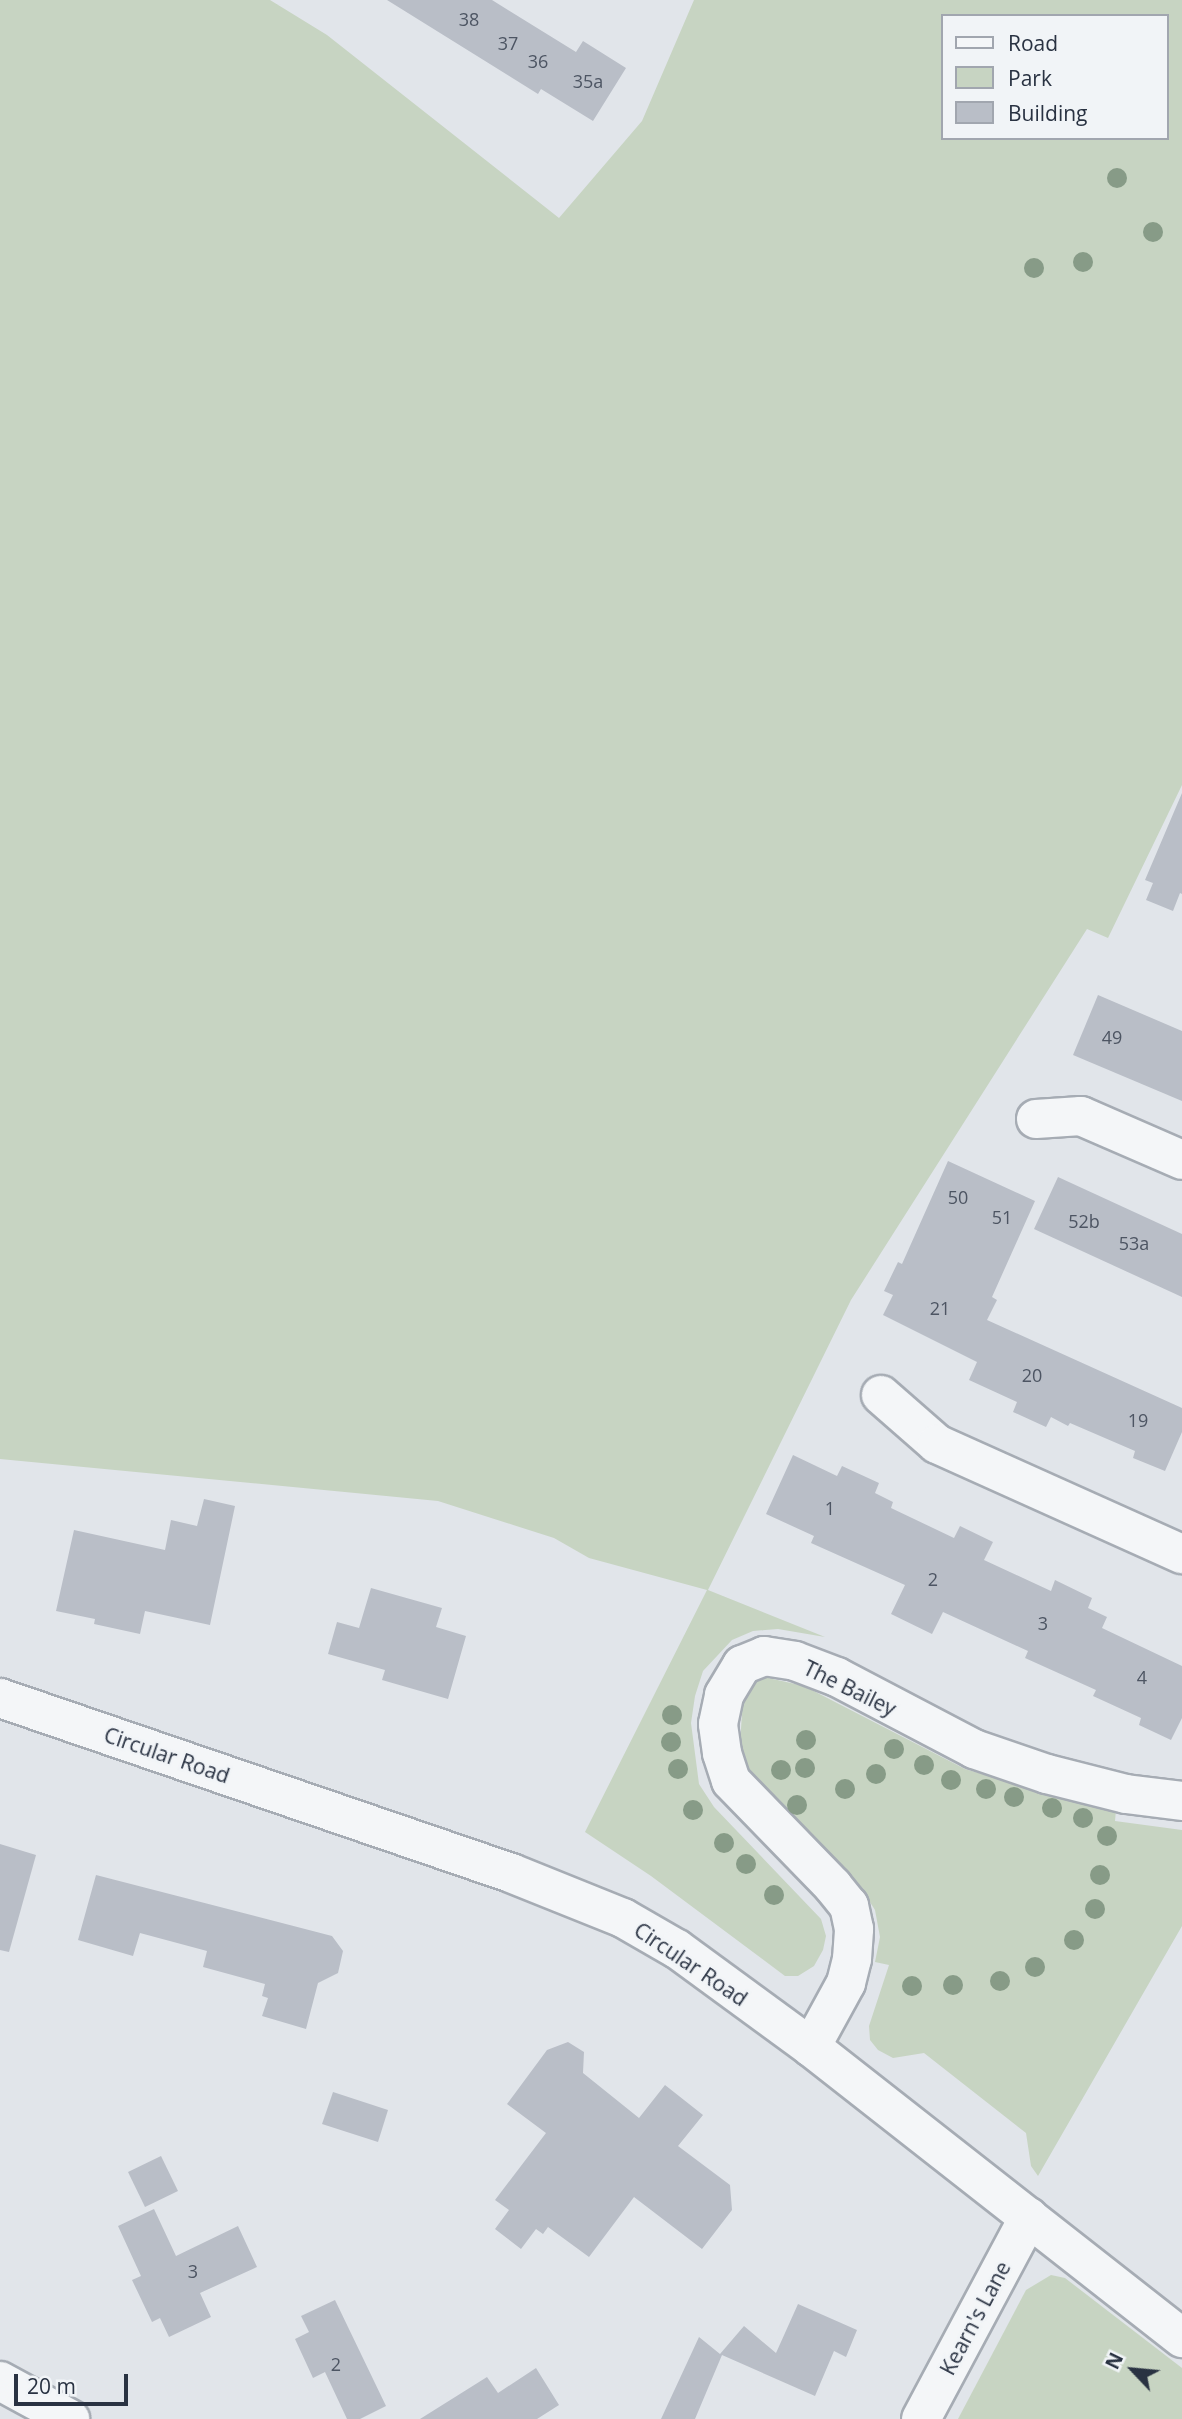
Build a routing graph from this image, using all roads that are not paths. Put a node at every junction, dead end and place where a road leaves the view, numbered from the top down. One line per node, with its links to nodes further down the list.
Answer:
1 (1036, 1119): 2 (street)
2 (1182, 1160)
3 (881, 1395): 4 (street)
4 (1182, 1554)
5 (0, 1698): 7 (street, Circular Road)
6 (1182, 1801): 7 (street, The Bailey)
7 (811, 2047): 8 (street, Circular Road)
8 (1029, 2217): 9 (street, Circular Road); 12 (street, Kearn's Lane)
9 (1182, 2338)
10 (0, 2381): 11 (street)
11 (70, 2419)
12 (921, 2419)

